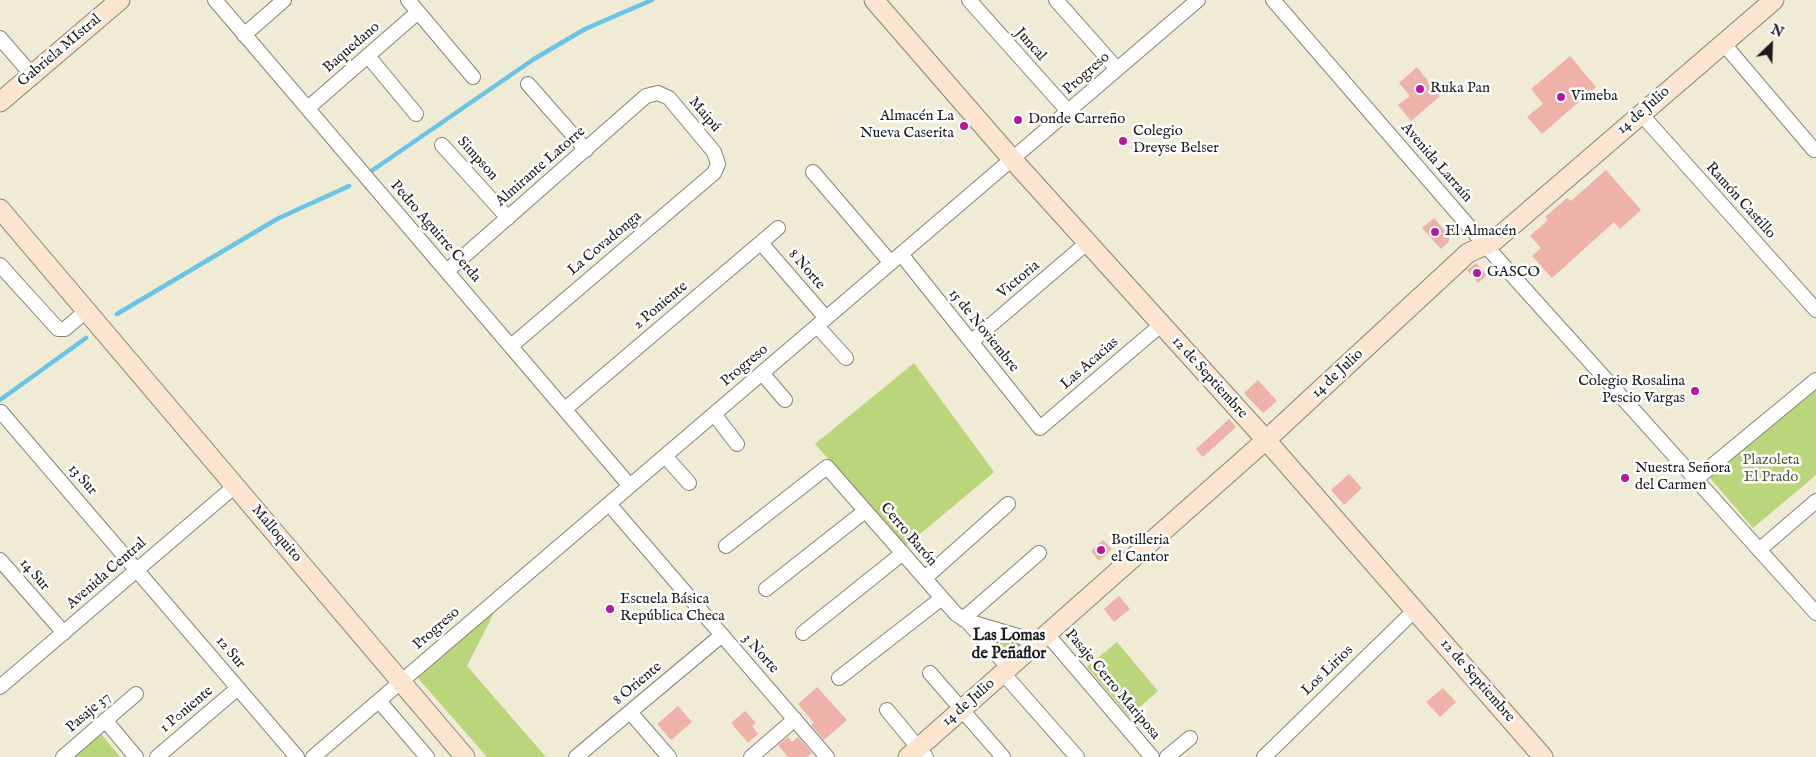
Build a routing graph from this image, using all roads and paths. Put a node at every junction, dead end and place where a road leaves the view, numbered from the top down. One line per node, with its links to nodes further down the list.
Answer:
1 (120, 0): 17 (street, Gabriela MIstral)
2 (215, 0): 12 (street, Pedro Aguirre Cerda)
3 (284, 0): 12 (street)
4 (408, 0): 11 (street)
5 (874, 0): 29 (street, 12 de Septiembre)
6 (969, 0): 23 (street, Juncal)
7 (1056, 0): 16 (street)
8 (1198, 0): 16 (street, Progreso)
9 (1273, 0): 37 (street, Avenida Larraín)
10 (1774, 0): 14 (street, 14 de Julio)
11 (418, 12): 15 (street, Baquedano); 18 (street)
12 (244, 35): 22 (street, Pedro Aguirre Cerda)
13 (0, 38): 17 (street)
14 (1723, 43): 25 (street, 14 de Julio); 28 (street)
15 (368, 56): 22 (street, Baquedano); 24 (street)
16 (1117, 69): 23 (street, Progreso)
17 (32, 75): 21 (street, Gabriela MIstral)
18 (473, 77)
19 (528, 84): 27 (street)
20 (658, 93): 27 (street, Almirante Latorre); 30 (street, Maipú)
21 (0, 102)
22 (308, 108): 40 (street, Pedro Aguirre Cerda)
23 (1068, 111): 29 (street, Progreso)
24 (416, 114)
25 (1641, 114): 37 (street, 14 de Julio); 41 (street, Ramón Castillo)
26 (442, 145): 33 (street, Simpson)
27 (586, 150): 33 (street, Almirante Latorre)
28 (1814, 150)
29 (1012, 159): 35 (street, 12 de Septiembre); 38 (street, Progreso)
30 (718, 164): 46 (street, La Covadonga)
31 (813, 172): 38 (street, 15 de Noviembre)
32 (0, 209): 42 (street, Malloquito)
33 (508, 218): 40 (street, Almirante Latorre)
34 (778, 228): 36 (street, 2 Poniente)
35 (1088, 242): 44 (street, 12 de Septiembre); 45 (street, Victoria)
36 (761, 243): 43 (street, 8 Norte); 51 (street, 2 Poniente)
37 (1485, 245): 55 (street, 14 de Julio); 58 (street, Avenida Larraín)
38 (896, 259): 43 (street, Progreso); 45 (street, 15 de Noviembre)
39 (0, 265): 42 (street)
40 (447, 271): 46 (street, Pedro Aguirre Cerda)
41 (1816, 310)
42 (86, 311): 60 (street, Malloquito)
43 (822, 322): 47 (street, 8 Norte); 48 (street, Progreso)
44 (1162, 324): 54 (street, Las Acacias); 55 (street, 12 de Septiembre)
45 (971, 342): 54 (street, 15 de Noviembre)
46 (511, 346): 51 (street, Pedro Aguirre Cerda)
47 (846, 358)
48 (762, 373): 50 (street); 52 (street, Progreso)
49 (1816, 380): 58 (street)
50 (786, 400)
51 (565, 409): 61 (street, Pedro Aguirre Cerda)
52 (714, 414): 56 (street); 57 (street, Progreso)
53 (3, 418): 71 (street, 13 Sur)
54 (1040, 428)
55 (1266, 440): 75 (street, 12 de Septiembre); 81 (street, 14 de Julio)
56 (737, 444)
57 (665, 456): 59 (street); 61 (street, Progreso)
58 (1696, 479): 67 (street, Avenida Larraín)
59 (689, 482)
60 (235, 486): 71 (street, Avenida Central); 85 (street, Malloquito)
61 (630, 486): 63 (street, Progreso)
62 (1816, 502): 67 (street)
63 (609, 504): 80 (street, 3 Norte); 85 (street, Progreso)
64 (1008, 504): 72 (street)
65 (865, 511): 66 (street, Cerro Barón); 68 (street, Cerro Barón); 73 (street)
66 (726, 546)
67 (1760, 550): 76 (street, Avenida Larraín)
68 (903, 553): 72 (street, Cerro Barón); 79 (street)
69 (1038, 553): 77 (street)
70 (0, 560): 78 (street, 14 Sur)
71 (138, 569): 78 (street, Avenida Central); 87 (street, 12 Sur)
72 (924, 578): 74 (street, Cerro Barón)
73 (766, 588)
74 (942, 598): 77 (street, Cerro Barón); 84 (street)
75 (1415, 610): 112 (street, Los Lirios); 113 (street, 12 de Septiembre)
76 (1816, 613)
77 (965, 620): 81 (street, Cerro Barón); 82 (street, Cerro Barón)
78 (64, 633): 86 (street, Avenida Central)
79 (803, 633)
80 (722, 635): 92 (street, 8 Oriente); 93 (street, 3 Norte)
81 (1043, 638): 82 (street, 14 de Julio); 110 (street, Pasaje Cerro Mariposa)
82 (1006, 670): 90 (street, 14 de Julio); 109 (street, Cerro Barón)
83 (930, 673): 90 (street)
84 (839, 678)
85 (401, 682): 89 (street, Progreso); 103 (street, Malloquito)
86 (2, 683)
87 (238, 688): 99 (street, 1 P0niente); 100 (street, 12 Sur)
88 (136, 694): 94 (street, Pasaje 37)
89 (379, 701): 101 (street, Progreso); 102 (street)
90 (962, 709): 96 (street, 14 de Julio); 108 (street)
91 (887, 710): 96 (street)
92 (630, 712): 104 (street, 8 Oriente); 105 (street)
93 (794, 719): 106 (street); 107 (street, 3 Norte)
94 (105, 720): 97 (street, Pasaje 37); 98 (street)
95 (1190, 738): 111 (street)
96 (917, 754)
97 (63, 757)
98 (136, 757)
99 (157, 757)
100 (297, 757)
101 (313, 757)
102 (427, 757)
103 (465, 757)
104 (576, 757)
105 (669, 757)
106 (751, 757)
107 (827, 757)
108 (1003, 757)
109 (1077, 757)
110 (1152, 757)
111 (1167, 757)
112 (1264, 757)
113 (1543, 757)

